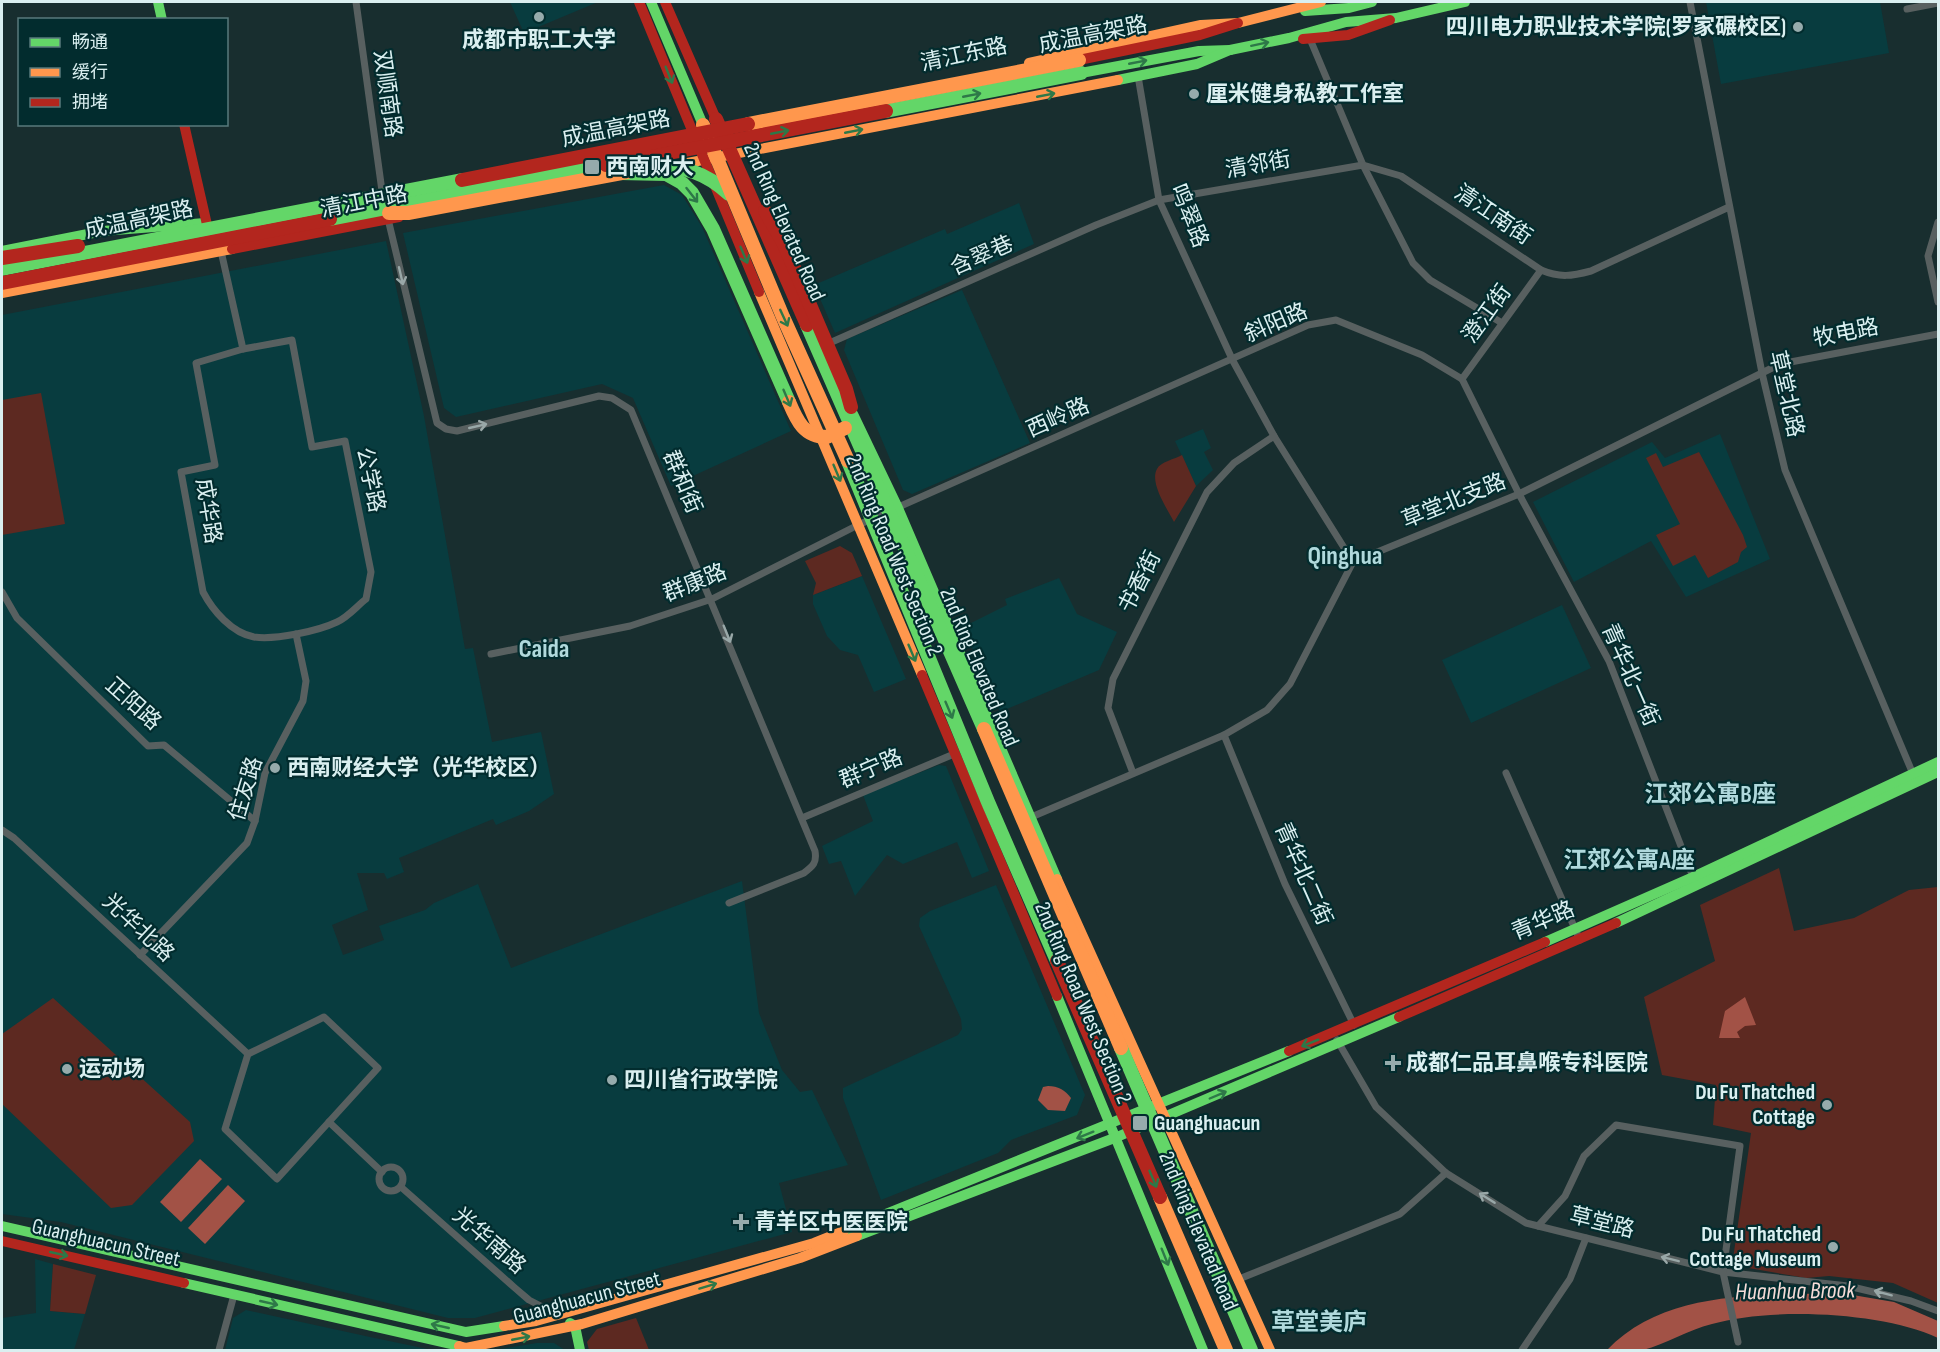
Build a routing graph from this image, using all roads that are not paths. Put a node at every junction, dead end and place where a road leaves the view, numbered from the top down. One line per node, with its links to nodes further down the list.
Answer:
1 (158, 2): 14 (main road)
2 (356, 2): 29 (street, 双顺南路)
3 (639, 2): 24 (main road, 2nd Ring Road West Section 2, one-way to 24)
4 (651, 2): 30 (main road, 2nd Ring Elevated Road, bridge)
5 (665, 2): 25 (main road, 2nd Ring Elevated Road, bridge)
6 (670, 2): 23 (main road, 2nd Ring Road West Section 2)
7 (1321, 2): 13 (main road, 清江东路)
8 (1372, 2): 13 (main road, 清江东路)
9 (1465, 2): 15 (main road)
10 (1690, 2): 32 (street, 草堂北路)
11 (1938, 3): 12 (street)
12 (1907, 9)
13 (1284, 12): 16 (main road, 清江东路)
14 (162, 18)
15 (1396, 18): 17 (main road); 18 (main road)
16 (1238, 23): 20 (main road, 成温高架路); 23 (main road, 清江东路)
17 (1289, 38): 18 (main road); 19 (main road, one-way to 17)
18 (1310, 39): 27 (street)
19 (1230, 50): 20 (main road, 成温高架路, one-way to 19); 21 (main road)
20 (1080, 67): 33 (main road, 成温高架路, one-way to 20, bridge); 37 (main road, 成温高架路, bridge)
21 (1138, 76): 25 (main road, one-way to 21); 31 (street, 鸣翠路)
22 (184, 126): 36 (main road)
23 (724, 126): 24 (main road, 清江中路); 25 (main road, 2nd Ring Road West Section 2)
24 (692, 133): 26 (main road, 2nd Ring Road West Section 2); 29 (main road, 清江中路)
25 (734, 156): 26 (main road, 清江中路); 28 (main road, one-way to 25, bridge); 49 (main road, 2nd Ring Road West Section 2); 102 (main road, 2nd Ring Elevated Road, bridge)
26 (704, 160): 34 (main road, 清江中路); 57 (main road, 2nd Ring Road West Section 2, one-way to 57)
27 (1363, 165): 31 (street, 清邻街); 43 (street, 清江南街); 47 (street)
28 (620, 173): 30 (main road, bridge); 33 (main road, bridge)
29 (382, 191): 36 (main road, 清江中路)
30 (733, 198): 98 (main road, 2nd Ring Elevated Road, one-way to 98, bridge)
31 (1159, 200): 49 (street, 含翠巷); 51 (street, 鸣翠路)
32 (1729, 207): 43 (street, 清江南街); 52 (street, 草堂北路)
33 (360, 213): 44 (main road, 成温高架路, bridge)
34 (388, 219): 39 (main road, 清江中路); 60 (street, 群和街, one-way to 60)
35 (1938, 222): 46 (street)
36 (205, 224): 38 (main road, 清江中路); 39 (main road); 41 (main road, 清江中路)
37 (170, 234): 40 (main road, bridge); 42 (main road, 成温高架路, bridge)
38 (2, 251)
39 (221, 251): 45 (main road, 清江中路); 50 (street)
40 (2, 258)
41 (2, 264)
42 (2, 269)
43 (1541, 270): 47 (street, 澄江街)
44 (2, 284)
45 (2, 293)
46 (1938, 302)
47 (1502, 323): 53 (street, 澄江街)
48 (1938, 334): 52 (street, 牧电路)
49 (820, 347): 56 (main road, 2nd Ring Road West Section 2)
50 (243, 349): 61 (street, 成华路); 61 (street, 公学路)
51 (1233, 360): 53 (street, 斜阳路); 54 (street, 斜阳路); 56 (street, 西岭路)
52 (1762, 373): 55 (street, 草堂北支路); 69 (street, 草堂北路)
53 (1462, 379): 55 (street)
54 (1274, 436): 58 (street, 斜阳路); 67 (street, 书香街)
55 (1519, 494): 58 (street, 草堂北支路); 74 (street, 青华北一街)
56 (898, 508): 57 (street, 群康路); 71 (main road, 2nd Ring Road West Section 2)
57 (858, 525): 60 (street, 群康路); 64 (main road, 2nd Ring Road West Section 2, one-way to 64)
58 (1353, 562): 63 (street)
59 (2, 592): 72 (street, 正阳路)
60 (712, 599): 62 (street, 群康路); 70 (street, 群和街, one-way to 70)
61 (296, 634): 72 (street, 住友路)
62 (491, 654)
63 (1224, 735): 67 (street); 78 (street, 青华北二街)
64 (954, 754): 70 (street, 群宁路); 83 (main road, 2nd Ring Road West Section 2)
65 (1938, 762): 69 (main road, 青华路)
66 (1938, 772): 76 (main road, 青华路)
67 (1133, 773): 71 (street)
68 (1506, 773): 76 (street)
69 (1913, 774): 74 (main road, 青华路)
70 (802, 818): 75 (street, 群和街)
71 (1029, 818): 81 (main road, 2nd Ring Road West Section 2)
72 (255, 821): 77 (street, 住友路)
73 (2, 830): 77 (street, 光华北路)
74 (1693, 878): 76 (main road, 青华路)
75 (729, 903)
76 (1578, 935): 78 (main road, 青华路); 79 (main road, 青华路)
77 (140, 955): 80 (street, 光华北路)
78 (1354, 1025): 79 (main road, 青华路)
79 (1336, 1039): 81 (main road, 青华路); 85 (street, 草堂路)
80 (248, 1054): 82 (street); 82 (street)
81 (1161, 1112): 83 (main road, Guanghuacun Street); 92 (main road, 2nd Ring Road West Section 2)
82 (328, 1122): 84 (street)
83 (1115, 1131): 95 (main road, Guanghuacun Street, one-way to 95); 96 (main road, Guanghuacun Street, one-way to 83); 101 (main road, 2nd Ring Road West Section 2, one-way to 101)
84 (382, 1172): 86 (street); 86 (street)
85 (1446, 1173): 88 (street, 草堂路, one-way to 85); 92 (street)
86 (401, 1187): 95 (street, 光华南路)
87 (2, 1226): 95 (main road, Guanghuacun Street, one-way to 87)
88 (1538, 1226): 89 (street, 草堂路); 91 (street)
89 (1586, 1238): 91 (street, 草堂路, one-way to 89); 104 (street)
90 (2, 1241): 93 (main road, Guanghuacun Street, one-way to 93)
91 (1723, 1272): 94 (street, 草堂路, one-way to 91); 97 (street)
92 (1239, 1279): 103 (main road, 2nd Ring Road West Section 2)
93 (234, 1295): 96 (main road, Guanghuacun Street, one-way to 96); 99 (street)
94 (1938, 1311)
95 (558, 1315): 96 (main road)
96 (575, 1326): 100 (main road)
97 (1738, 1342)
98 (1225, 1349)
99 (219, 1350)
100 (580, 1350)
101 (1203, 1350)
102 (1251, 1350)
103 (1270, 1350)
104 (1522, 1350)

